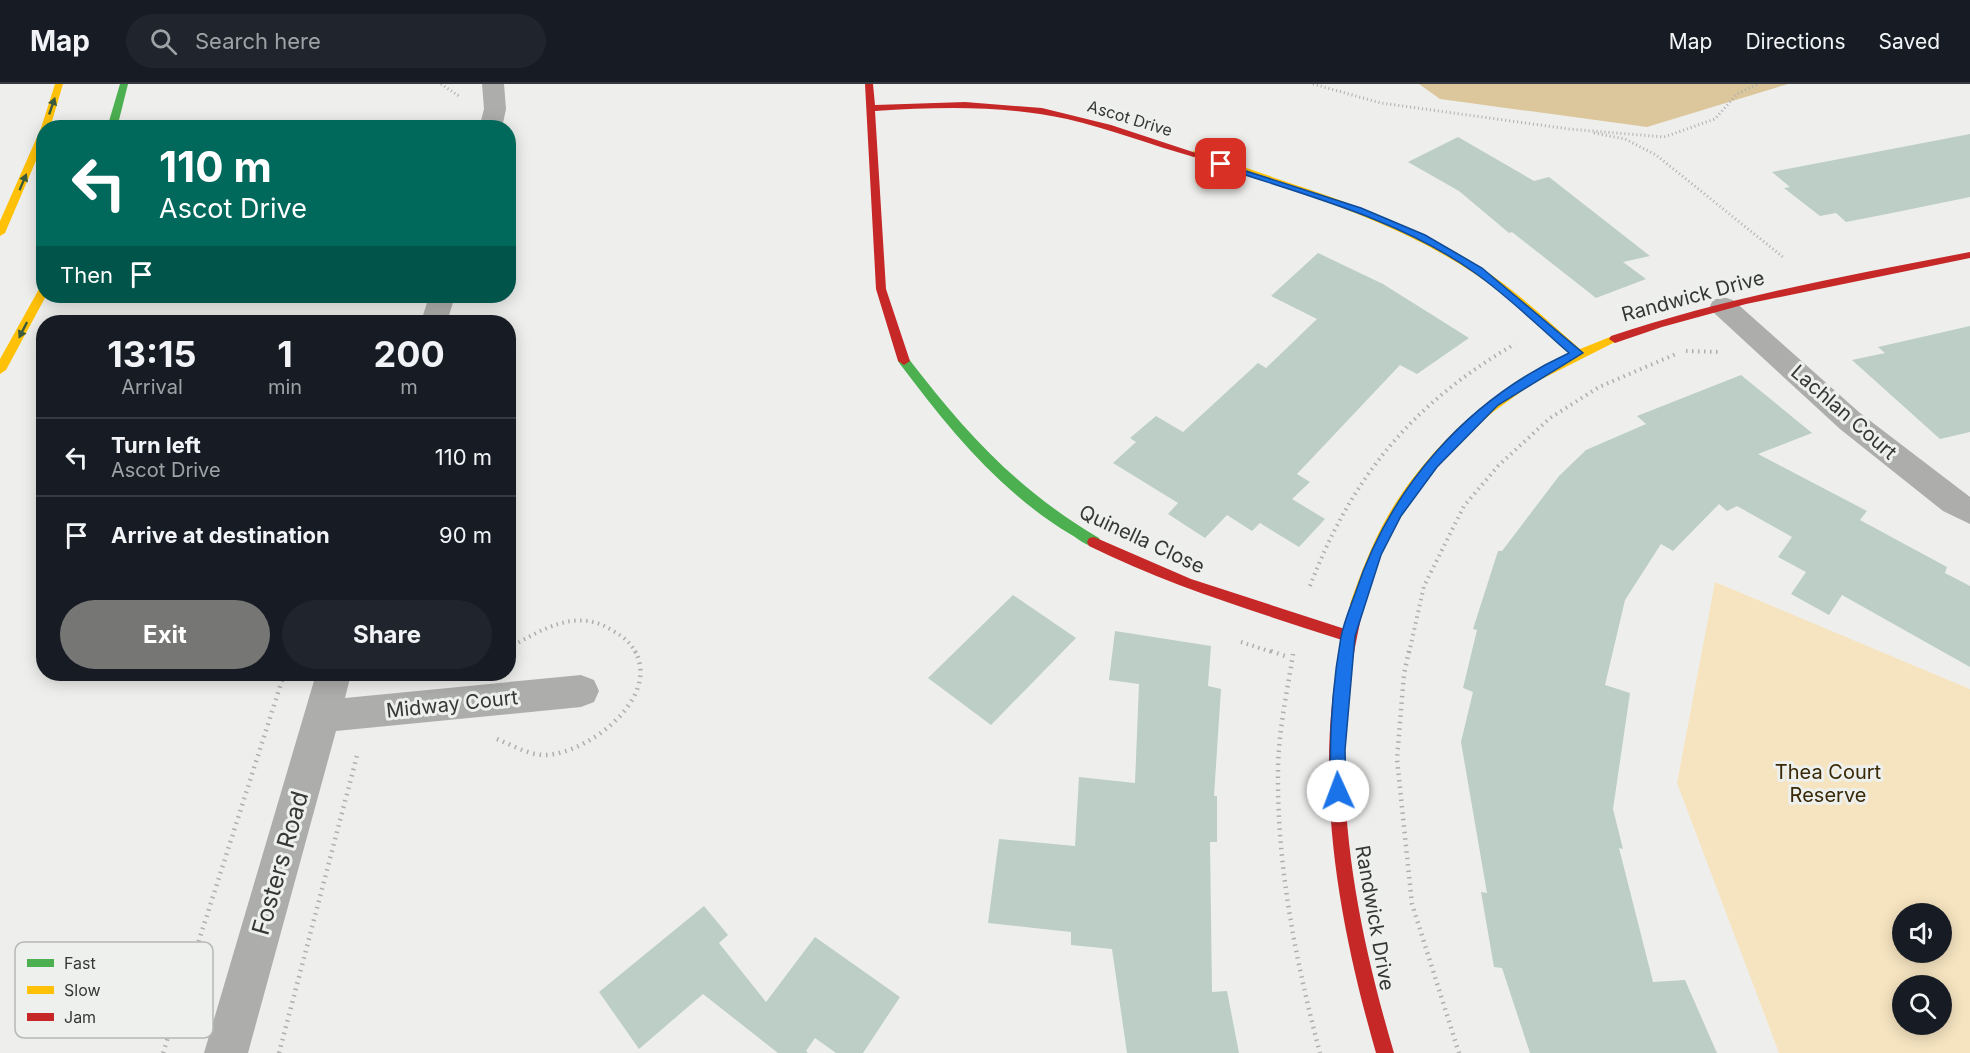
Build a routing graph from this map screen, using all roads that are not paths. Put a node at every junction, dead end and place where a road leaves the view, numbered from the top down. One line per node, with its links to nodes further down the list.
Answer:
1 (59, 84): 6 (street, one-way to 1)
2 (124, 84): 7 (street)
3 (492, 84): 8 (street)
4 (869, 84): 5 (street, Quinella Close)
5 (872, 108): 14 (street, Ascot Drive); 17 (street, Quinella Close)
6 (47, 120)
7 (113, 120)
8 (492, 120)
9 (36, 148): 10 (street, one-way to 9)
10 (0, 233)
11 (1970, 255): 13 (street, Randwick Drive)
12 (37, 303): 15 (street, one-way to 15)
13 (1723, 306): 14 (street, Randwick Drive); 16 (street, Lachlan Court)
14 (1577, 353): 17 (street, Randwick Drive)
15 (0, 370)
16 (1970, 512)
17 (1348, 636): 22 (street, Randwick Drive)
18 (332, 681): 20 (street, Fosters Road)
19 (581, 691): 20 (street, Midway Court)
20 (322, 716): 21 (street, Fosters Road)
21 (226, 1053)
22 (1385, 1053)

